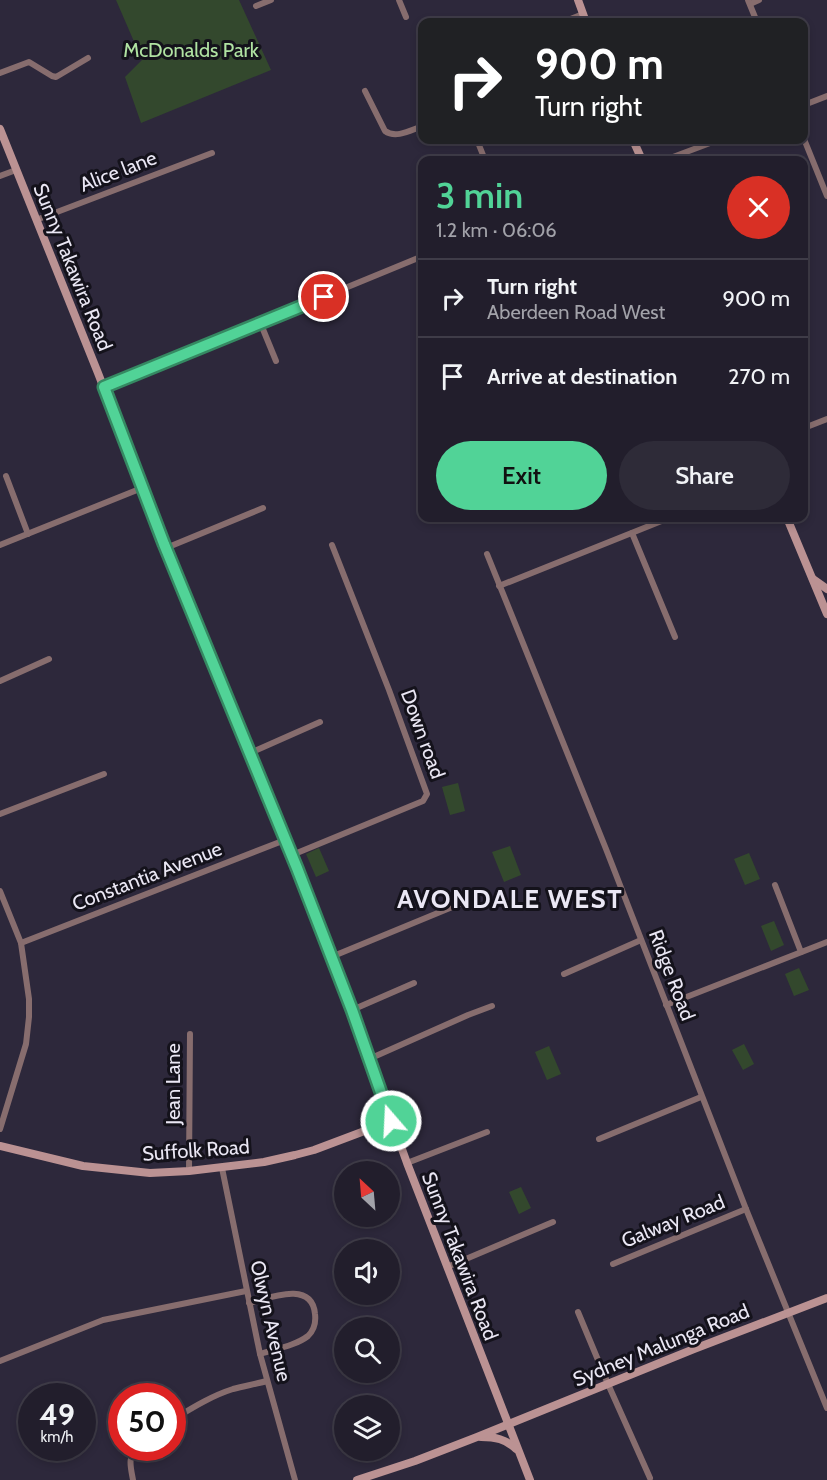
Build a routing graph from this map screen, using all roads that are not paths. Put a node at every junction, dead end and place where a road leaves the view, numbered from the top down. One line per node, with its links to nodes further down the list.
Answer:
1 (271, 0): 6 (street)
2 (399, 0): 7 (street)
3 (578, 0): 8 (main road)
4 (759, 0): 5 (street)
5 (749, 2): 9 (street)
6 (256, 6)
7 (406, 17)
8 (585, 18)
9 (755, 18)
10 (88, 58): 11 (street)
11 (0, 73)
12 (365, 91): 15 (street)
13 (827, 96): 14 (street)
14 (808, 103)
15 (418, 128)
16 (1, 132): 21 (main road, Sunny Takawira Road)
17 (708, 144): 20 (street)
18 (806, 144): 23 (street)
19 (212, 153): 24 (street, Alice lane)
20 (676, 156)
21 (16, 170): 22 (street); 24 (main road, Sunny Takawira Road)
22 (0, 176)
23 (827, 196)
24 (36, 220): 28 (main road, Sunny Takawira Road)
25 (418, 258): 26 (street)
26 (260, 322): 27 (street); 28 (street)
27 (276, 361)
28 (104, 387): 32 (main road, Sunny Takawira Road)
29 (827, 419): 30 (street)
30 (808, 426)
31 (6, 476): 37 (street)
32 (142, 488): 37 (street); 40 (main road, Sunny Takawira Road)
33 (263, 508): 40 (street)
34 (659, 522): 36 (street)
35 (789, 522): 42 (main road)
36 (632, 533): 43 (street); 46 (street)
37 (28, 534): 38 (street)
38 (0, 545)
39 (332, 545): 54 (street, Down road)
40 (166, 548): 50 (main road, Sunny Takawira Road)
41 (487, 554): 43 (street, Ridge Road)
42 (813, 579): 44 (main road); 45 (main road)
43 (499, 586): 58 (street, Ridge Road)
44 (827, 589)
45 (827, 614)
46 (675, 637)
47 (49, 659): 48 (street)
48 (0, 681)
49 (320, 722): 50 (street)
50 (250, 753): 53 (main road, Sunny Takawira Road)
51 (104, 774): 52 (street)
52 (0, 814)
53 (285, 840): 54 (main road, Sunny Takawira Road); 59 (street, Constantia Avenue)
54 (291, 855): 62 (main road, Sunny Takawira Road)
55 (775, 885): 61 (street)
56 (0, 891): 59 (street)
57 (462, 903): 62 (street)
58 (641, 940): 63 (street); 65 (street, Ridge Road)
59 (21, 942): 72 (street)
60 (827, 942): 61 (street)
61 (801, 952): 65 (street)
62 (331, 957): 67 (main road, Sunny Takawira Road)
63 (564, 974)
64 (414, 983): 67 (street)
65 (666, 1005): 70 (street, Ridge Road)
66 (492, 1006): 69 (street)
67 (352, 1010): 69 (main road, Sunny Takawira Road)
68 (190, 1034): 78 (street, Jean Lane)
69 (369, 1059): 71 (main road, Sunny Takawira Road)
70 (701, 1096): 74 (street); 79 (street, Ridge Road)
71 (391, 1121): 76 (main road, Sunny Takawira Road); 77 (main road, Suffolk Road)
72 (0, 1129)
73 (487, 1132): 76 (street)
74 (599, 1138)
75 (0, 1146): 78 (main road, Suffolk Road)
76 (407, 1163): 82 (main road, Sunny Takawira Road)
77 (222, 1168): 78 (main road, Suffolk Road); 83 (street, Olwyn Avenue)
78 (189, 1172)
79 (746, 1209): 81 (street, Galway Road); 87 (street, Ridge Road)
80 (552, 1222): 82 (street)
81 (613, 1264)
82 (447, 1267): 94 (main road, Sunny Takawira Road)
83 (246, 1292): 85 (street, Olwyn Avenue); 89 (street)
84 (827, 1298): 87 (main road, Sydney Malunga Road)
85 (249, 1303): 88 (street, Olwyn Avenue); 88 (street)
86 (578, 1312): 91 (street)
87 (788, 1313): 91 (main road, Sydney Malunga Road); 92 (street, Ridge Road)
88 (260, 1354): 90 (street, Olwyn Avenue)
89 (0, 1360)
90 (267, 1381): 93 (street); 100 (street, Olwyn Avenue)
91 (608, 1384): 94 (main road, Sydney Malunga Road); 98 (street)
92 (827, 1408)
93 (186, 1411)
94 (508, 1424): 95 (main road, Sydney Malunga Road); 96 (main road, Sunny Takawira Road)
95 (477, 1437): 96 (main road); 101 (main road, Sydney Malunga Road)
96 (518, 1452): 102 (main road, Sunny Takawira Road)
97 (130, 1461): 99 (street)
98 (650, 1478)
99 (133, 1480)
100 (295, 1480)
101 (357, 1480)
102 (530, 1480)

